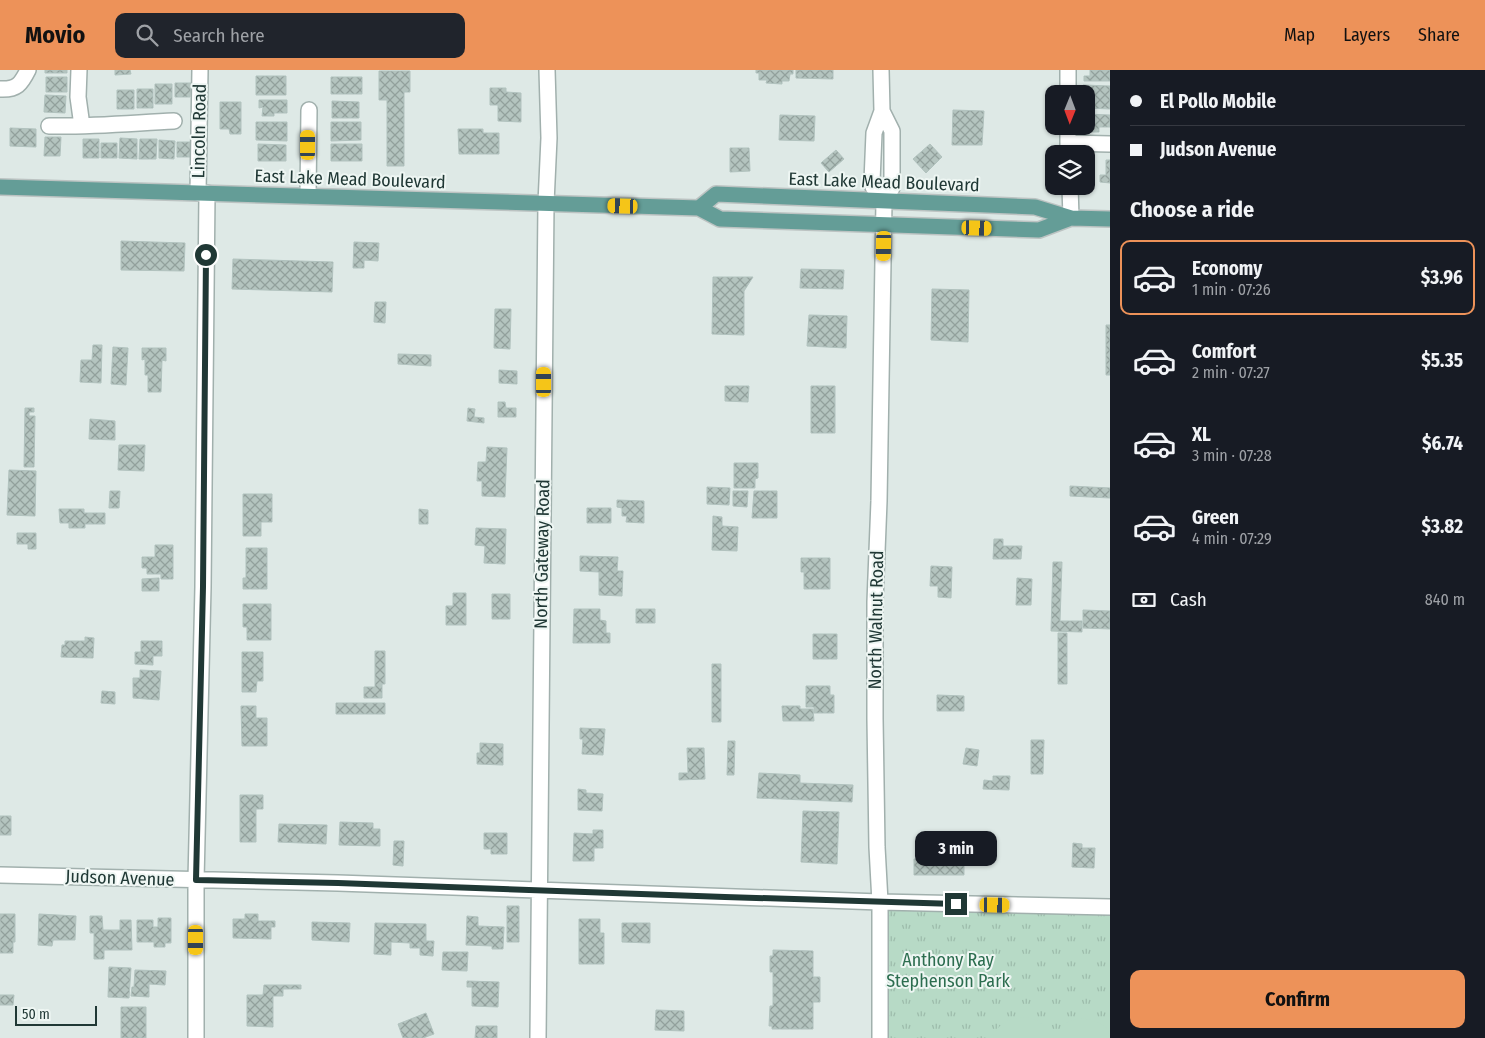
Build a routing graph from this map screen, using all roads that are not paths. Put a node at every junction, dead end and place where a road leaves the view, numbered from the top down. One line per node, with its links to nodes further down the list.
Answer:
1 (79, 70): 12 (street)
2 (200, 70): 16 (street, Lincoln Road)
3 (547, 70): 20 (street, North Gateway Road)
4 (881, 70): 19 (street, North Walnut Road)
5 (1068, 70): 7 (street)
6 (25, 76): 8 (street)
7 (1068, 85)
8 (0, 89)
9 (309, 110): 18 (street)
10 (174, 121): 12 (street)
11 (49, 126): 12 (street)
12 (82, 126)
13 (1110, 144): 14 (street)
14 (1095, 146)
15 (0, 187): 16 (main road, East Lake Mead Boulevard)
16 (203, 193): 18 (main road, East Lake Mead Boulevard); 26 (street, Lincoln Road)
17 (1070, 195): 22 (street)
18 (308, 196): 20 (main road, East Lake Mead Boulevard)
19 (884, 201): 21 (main road, East Lake Mead Boulevard); 22 (main road, East Lake Mead Boulevard); 24 (street, North Walnut Road)
20 (546, 203): 21 (main road, East Lake Mead Boulevard); 27 (street, North Gateway Road)
21 (698, 208): 24 (main road, East Lake Mead Boulevard)
22 (1071, 218): 23 (main road, East Lake Mead Boulevard); 24 (main road, East Lake Mead Boulevard)
23 (1110, 219)
24 (884, 225): 28 (street, North Walnut Road)
25 (0, 875): 26 (street, Judson Avenue)
26 (196, 880): 27 (street, Judson Avenue); 30 (street, Lincoln Road)
27 (539, 890): 28 (street, Judson Avenue); 31 (street, North Gateway Road)
28 (880, 902): 29 (street, Judson Avenue); 32 (street, North Walnut Road)
29 (1110, 907)
30 (196, 1038)
31 (538, 1038)
32 (880, 1038)

